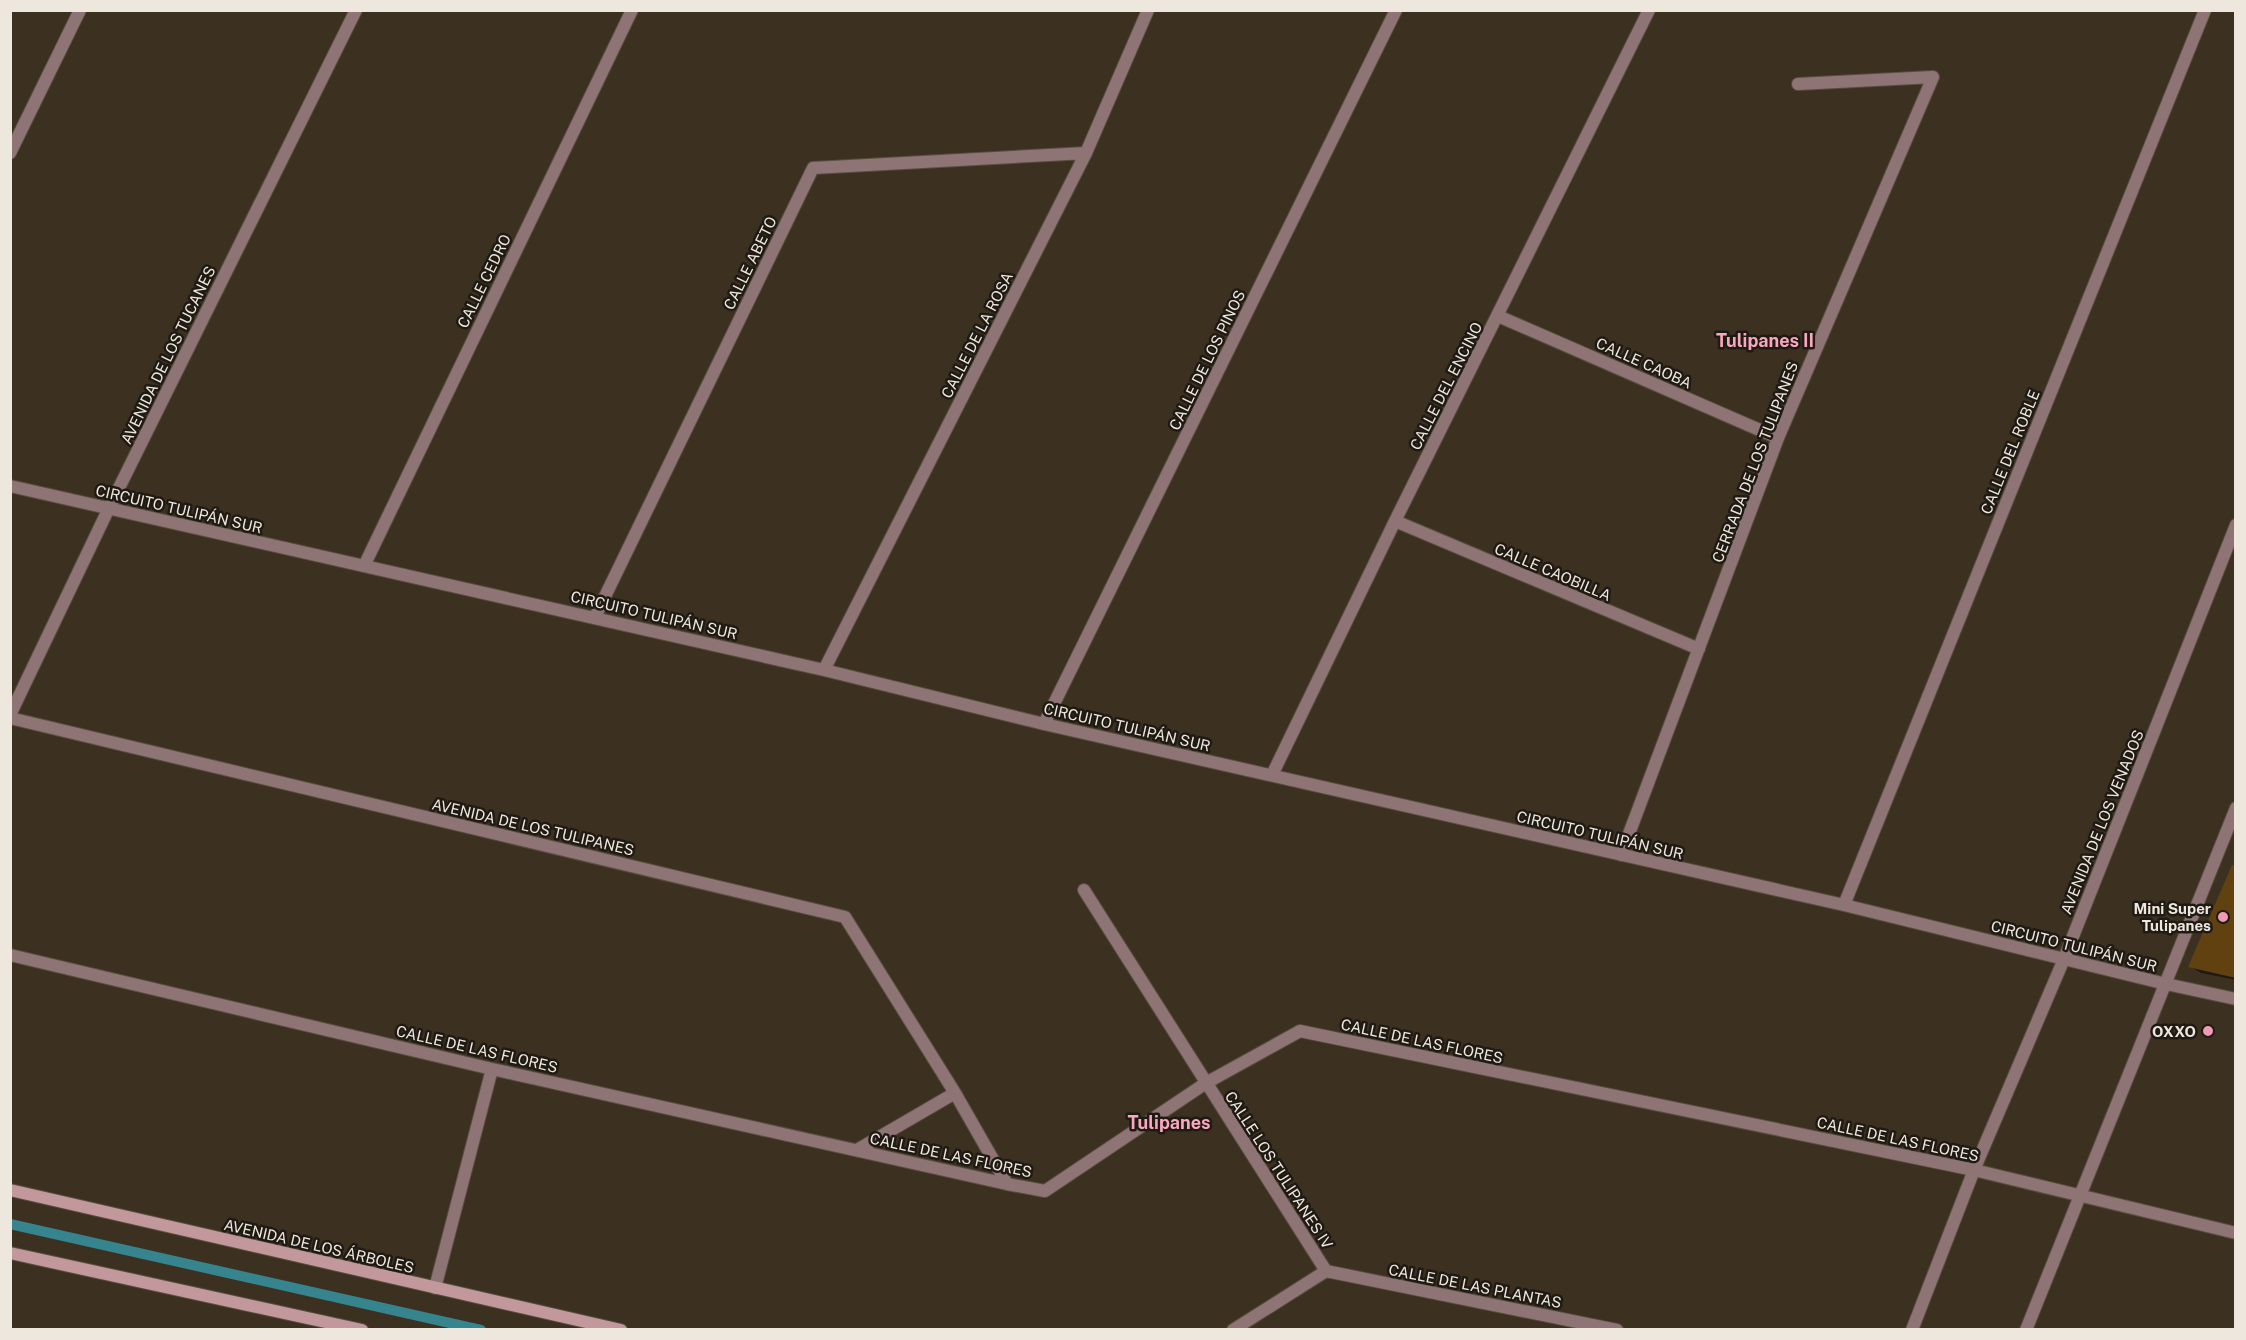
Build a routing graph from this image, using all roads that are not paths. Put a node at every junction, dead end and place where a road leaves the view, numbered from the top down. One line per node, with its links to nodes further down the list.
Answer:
1 (80, 10): 9 (street)
2 (356, 10): 14 (street, AVENIDA DE LOS TUCANES)
3 (632, 10): 17 (street, CALLE CEDRO)
4 (1149, 10): 10 (street, CALLE DE LA ROSA)
5 (1396, 10): 22 (street, CALLE DE LOS PINOS)
6 (1649, 10): 11 (street, CALLE DEL ENCINO)
7 (2205, 10): 27 (street, CALLE DEL ROBLE)
8 (1798, 84): 12 (street, CERRADA DE LOS TULIPANES)
9 (10, 153)
10 (1086, 153): 18 (street, CALLE ABETO); 20 (street, CALLE DE LA ROSA)
11 (1498, 316): 12 (street, CALLE CAOBA); 15 (street, CALLE DEL ENCINO)
12 (1778, 438): 19 (street, CERRADA DE LOS TULIPANES)
13 (10, 486): 14 (street, CIRCUITO TULIPÁN SUR)
14 (109, 508): 17 (street, CIRCUITO TULIPÁN SUR); 21 (street, AVENIDA DE LOS TUCANES)
15 (1395, 521): 19 (street, CALLE CAOBILLA); 23 (street, CALLE DEL ENCINO)
16 (2235, 525): 29 (street, AVENIDA DE LOS VENADOS)
17 (364, 566): 18 (street, CIRCUITO TULIPÁN SUR)
18 (595, 617): 20 (street, CIRCUITO TULIPÁN SUR)
19 (1699, 650): 25 (street, CERRADA DE LOS TULIPANES)
20 (825, 670): 22 (street, CIRCUITO TULIPÁN SUR)
21 (10, 717): 34 (street, AVENIDA DE LOS TULIPANES)
22 (1044, 724): 23 (street, CIRCUITO TULIPÁN SUR)
23 (1272, 775): 25 (street, CIRCUITO TULIPÁN SUR)
24 (2235, 808): 30 (street)
25 (1621, 855): 27 (street, CIRCUITO TULIPÁN SUR)
26 (1084, 890): 33 (street, CALLE LOS TULIPANES IV)
27 (1844, 905): 29 (street, CIRCUITO TULIPÁN SUR)
28 (10, 955): 32 (street, CALLE DE LAS FLORES)
29 (2064, 959): 30 (street, CIRCUITO TULIPÁN SUR); 36 (street, AVENIDA DE LOS VENADOS)
30 (2166, 984): 31 (street, CIRCUITO TULIPÁN SUR); 39 (street)
31 (2235, 999)
32 (492, 1069): 35 (street, CALLE DE LAS FLORES); 43 (street)
33 (1206, 1083): 36 (street, CALLE DE LAS FLORES); 37 (street, CALLE DE LAS FLORES); 42 (street, CALLE LOS TULIPANES IV)
34 (955, 1094): 35 (street); 37 (street, AVENIDA DE LOS TULIPANES)
35 (857, 1150): 37 (street, CALLE DE LAS FLORES)
36 (1974, 1170): 39 (street, CALLE DE LAS FLORES); 48 (street, AVENIDA DE LOS VENADOS)
37 (1007, 1184)
38 (10, 1190): 43 (main road, AVENIDA DE LOS ÁRBOLES)
39 (2078, 1195): 40 (street, CALLE DE LAS FLORES); 49 (street)
40 (2235, 1233)
41 (10, 1253): 44 (main road)
42 (1326, 1271): 46 (street, CALLE LOS TULIPANES IV); 47 (street, CALLE DE LAS PLANTAS)
43 (435, 1288): 45 (main road, AVENIDA DE LOS ÁRBOLES)
44 (362, 1329)
45 (621, 1329)
46 (1233, 1329)
47 (1617, 1329)
48 (1912, 1329)
49 (2026, 1329)

